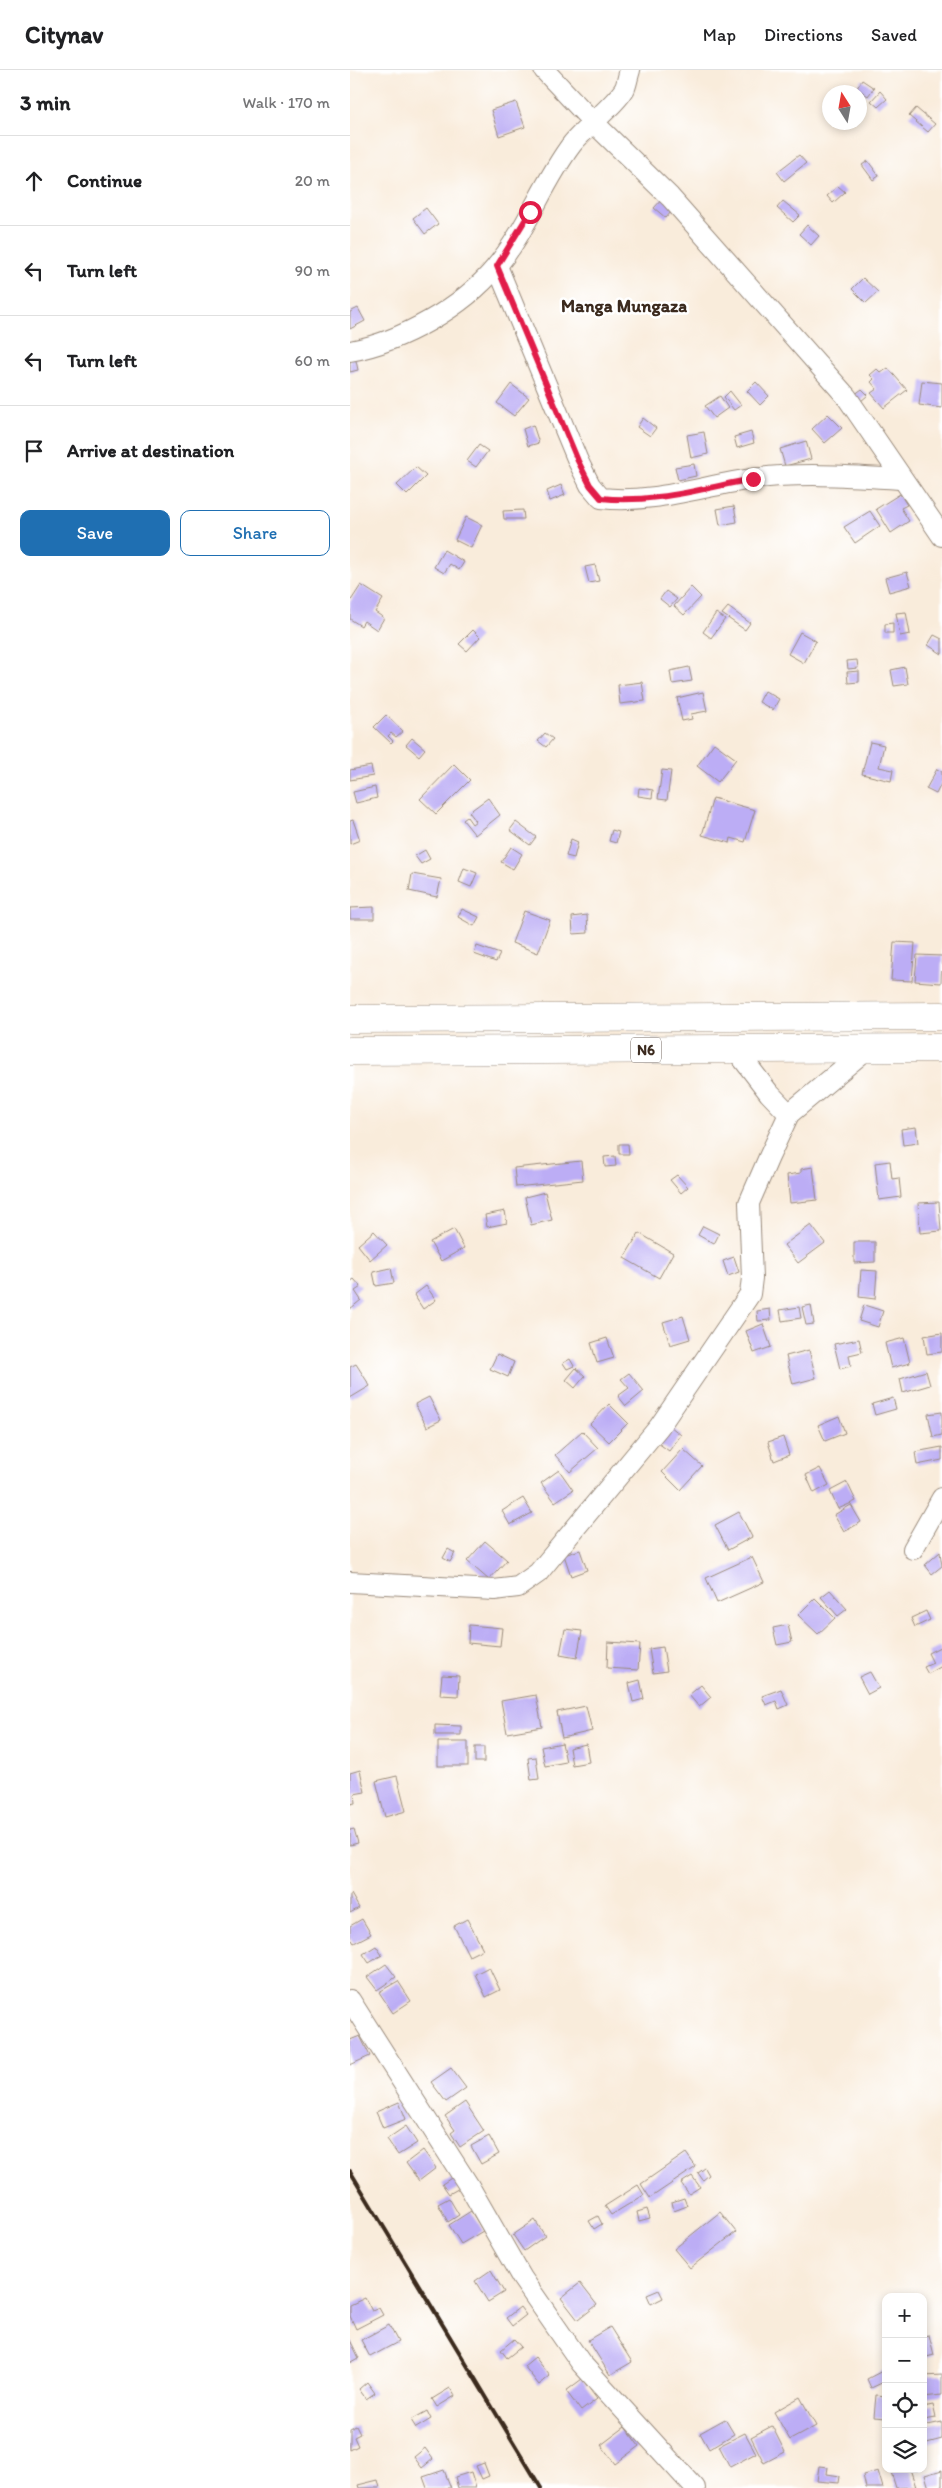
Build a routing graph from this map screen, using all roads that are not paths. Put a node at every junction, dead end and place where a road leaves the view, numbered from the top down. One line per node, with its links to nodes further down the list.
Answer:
1 (544, 70): 3 (street)
2 (630, 70): 3 (street)
3 (592, 121): 4 (street); 6 (street)
4 (497, 266): 5 (street); 6 (street)
5 (350, 351)
6 (901, 479): 7 (street)
7 (942, 536)
8 (942, 1016): 9 (highway, N6)
9 (350, 1019)
10 (868, 1048): 11 (highway, N6); 12 (highway, N6); 14 (street)
11 (942, 1048)
12 (736, 1050): 13 (highway, N6); 14 (street)
13 (350, 1051)
14 (790, 1114): 17 (street)
15 (942, 1498): 16 (street)
16 (913, 1549)
17 (350, 1582)
18 (350, 2000): 19 (street)
19 (695, 2488)

